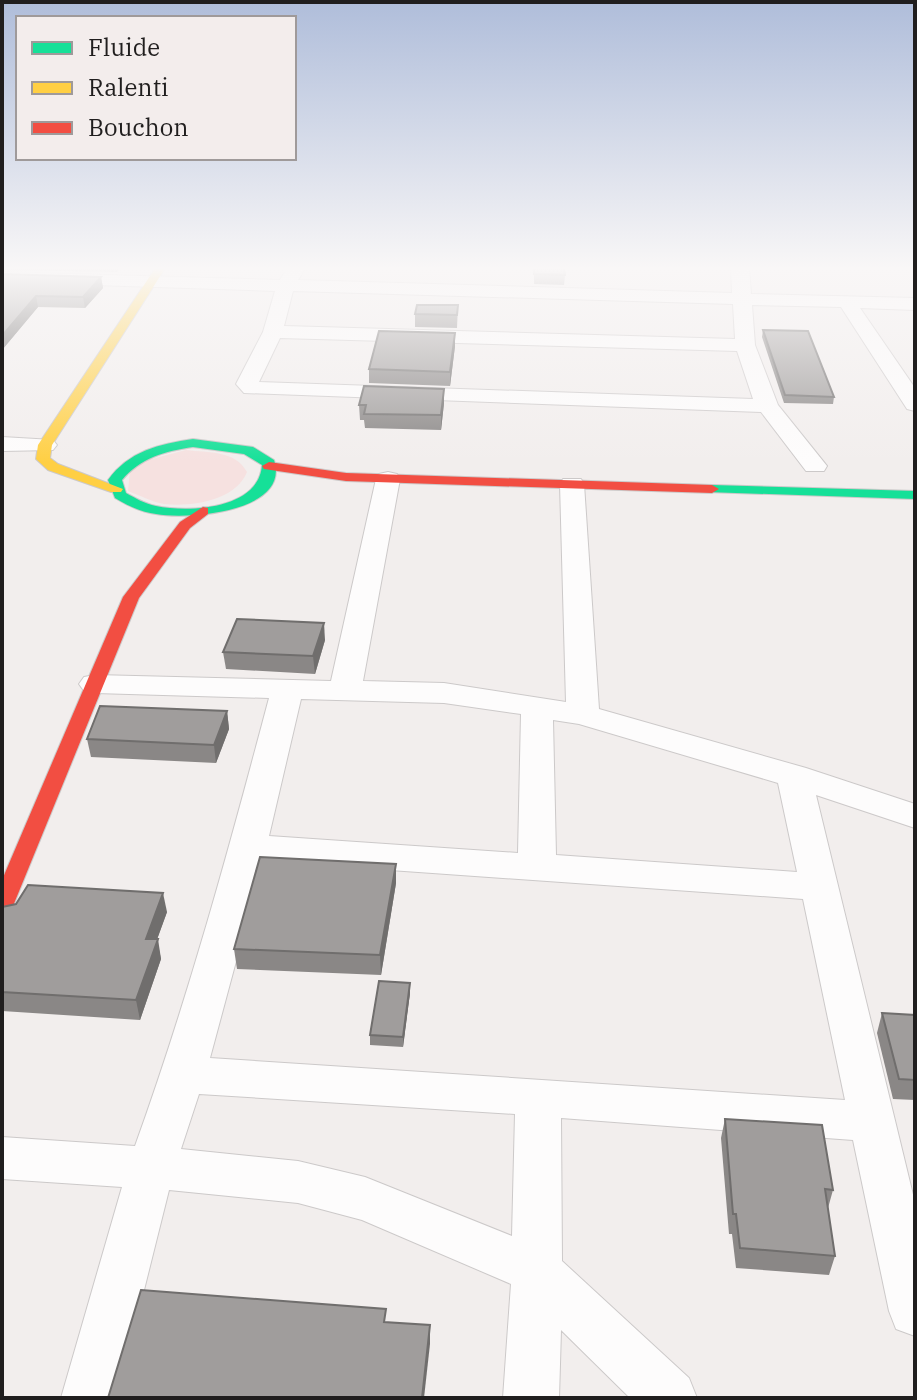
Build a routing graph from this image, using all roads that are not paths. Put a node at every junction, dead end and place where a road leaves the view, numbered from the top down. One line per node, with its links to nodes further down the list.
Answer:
1 (122, 332): 10 (street)
2 (273, 332): 8 (street)
3 (285, 332): 6 (street)
4 (745, 332): 6 (street)
5 (867, 332): 7 (street)
6 (745, 345): 8 (street)
7 (915, 404)
8 (767, 406): 13 (street)
9 (2, 444): 10 (street)
10 (49, 456): 11 (street); 17 (street)
11 (131, 461): 12 (street); 17 (street)
12 (269, 466): 14 (street); 19 (street)
13 (815, 466)
14 (346, 477): 15 (street); 19 (street)
15 (388, 479): 16 (street); 25 (street)
16 (572, 484): 18 (street); 27 (street)
17 (116, 489): 20 (street)
18 (915, 495)
19 (248, 498): 20 (street)
20 (203, 511): 22 (street)
21 (135, 556): 22 (street)
22 (131, 597): 23 (street)
23 (95, 684): 24 (street); 33 (street)
24 (287, 689): 25 (street); 30 (street)
25 (345, 691): 26 (street)
26 (537, 707): 27 (street); 31 (street)
27 (583, 715): 28 (street)
28 (794, 776): 29 (street); 32 (street)
29 (915, 816)
30 (248, 847): 31 (street); 34 (street)
31 (537, 869): 32 (street)
32 (820, 887): 36 (street)
33 (2, 906)
34 (183, 1075): 35 (street); 38 (street)
35 (538, 1097): 36 (street); 39 (street)
36 (872, 1122): 40 (street)
37 (2, 1158): 38 (street)
38 (151, 1169): 39 (street); 41 (street)
39 (537, 1271): 42 (street); 43 (street)
40 (915, 1311)
41 (89, 1398)
42 (531, 1398)
43 (669, 1398)

